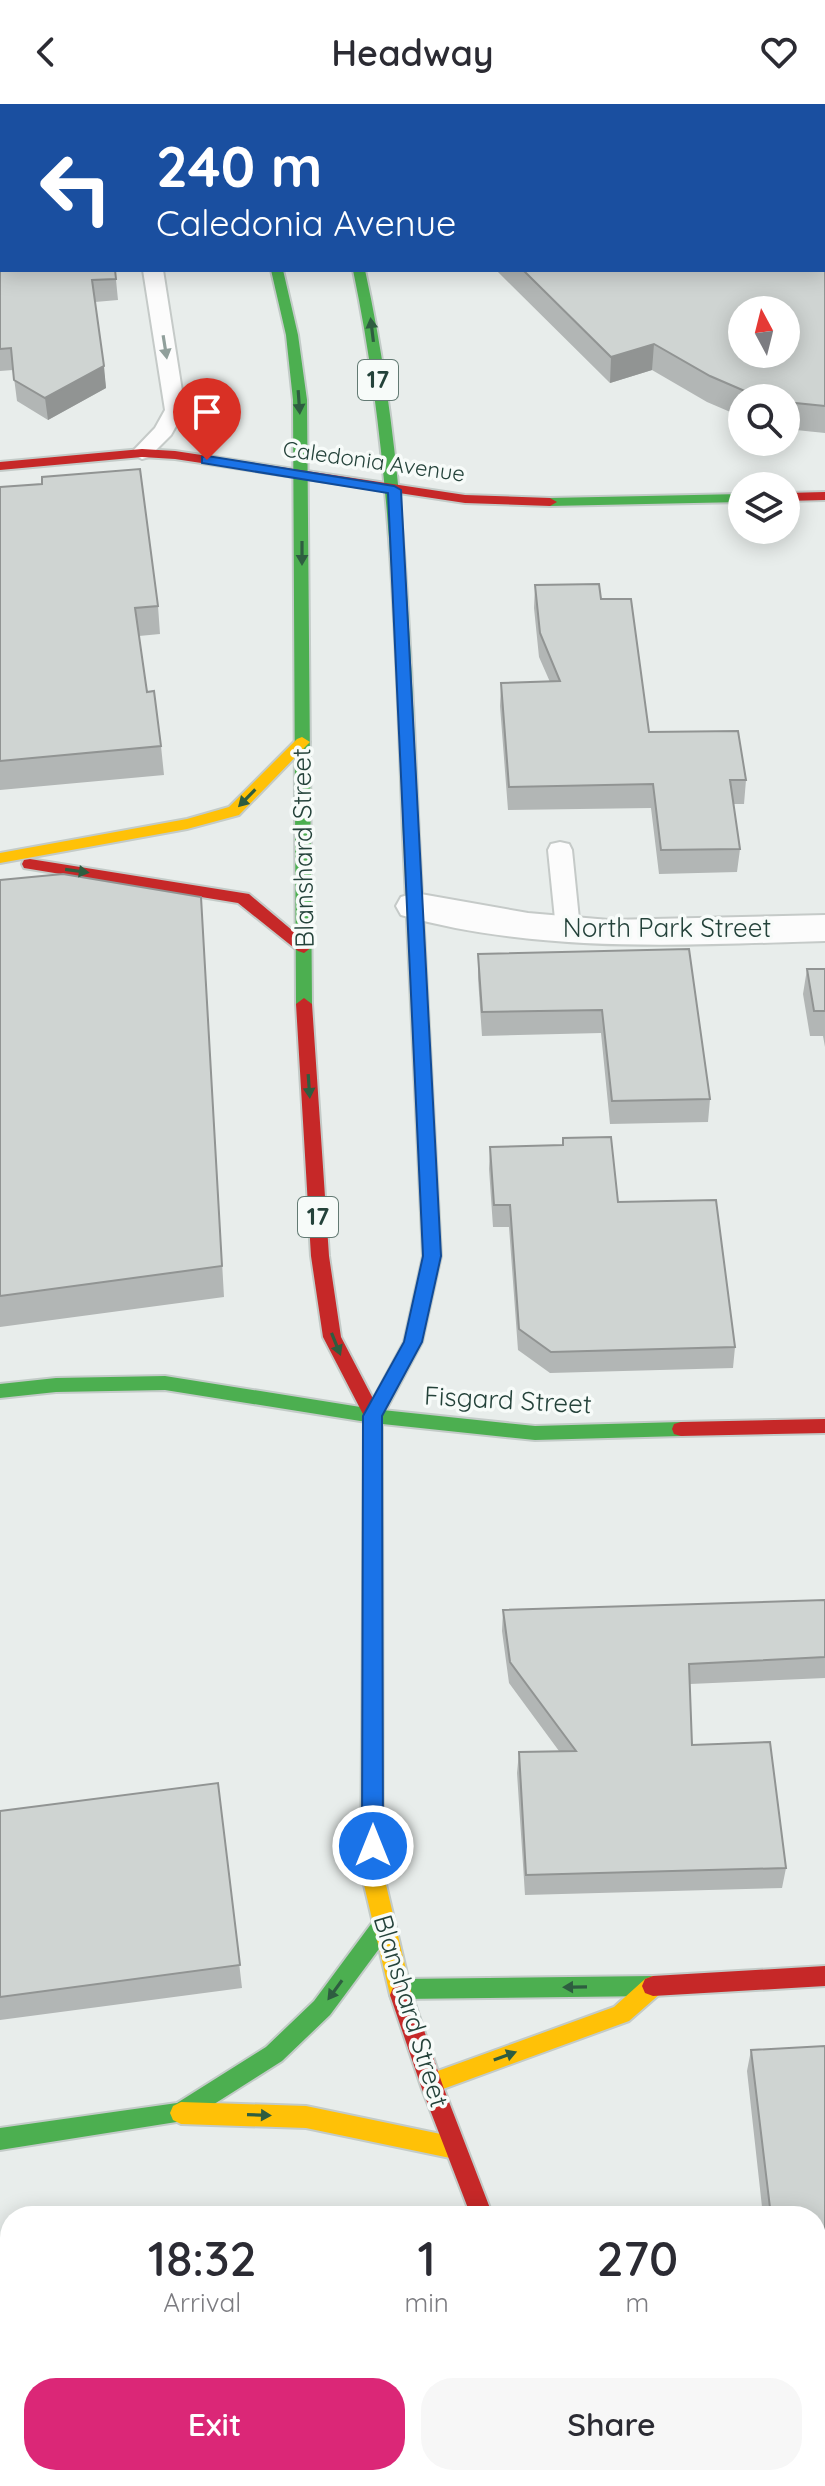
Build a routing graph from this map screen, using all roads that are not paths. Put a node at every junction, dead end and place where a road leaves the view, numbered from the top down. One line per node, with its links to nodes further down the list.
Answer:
1 (153, 272): 4 (lane, one-way to 4)
2 (277, 272): 6 (main road, Blanshard Street / 17, one-way to 6)
3 (359, 272): 7 (main road, Blanshard Street / 17, one-way to 3)
4 (142, 453): 5 (main road, Caledonia Avenue); 6 (main road, Caledonia Avenue)
5 (0, 466)
6 (301, 475): 7 (main road, Caledonia Avenue); 11 (main road, Blanshard Street / 17, one-way to 11)
7 (394, 490): 10 (main road, Caledonia Avenue); 14 (main road, Blanshard Street / 17)
8 (825, 496): 9 (main road)
9 (800, 497)
10 (728, 498)
11 (302, 742): 13 (main road, one-way to 13); 17 (main road, Blanshard Street / 17)
12 (560, 850): 16 (lane)
13 (0, 859): 17 (main road, one-way to 17)
14 (415, 906): 16 (street, North Park Street); 19 (main road, Blanshard Street / 17)
15 (825, 928): 16 (street, North Park Street)
16 (568, 929)
17 (304, 947): 19 (main road, Blanshard Street / 17, one-way to 19)
18 (0, 1391): 19 (main road, Fisgard Street)
19 (373, 1416): 20 (main road, Fisgard Street); 21 (main road, Blanshard Street / 17)
20 (825, 1426)
21 (382, 1927): 24 (main road, Blanshard Street / 17); 26 (main road, one-way to 26)
22 (825, 1976): 23 (main road)
23 (653, 1986): 24 (main road, one-way to 24); 25 (main road, one-way to 23)
24 (401, 1989): 25 (main road, Blanshard Street / 17)
25 (432, 2083): 28 (main road, Blanshard Street / 17)
26 (181, 2113): 27 (main road); 28 (main road, one-way to 28)
27 (0, 2139)
28 (455, 2148): 29 (main road, Blanshard Street / 17)
29 (478, 2206)

